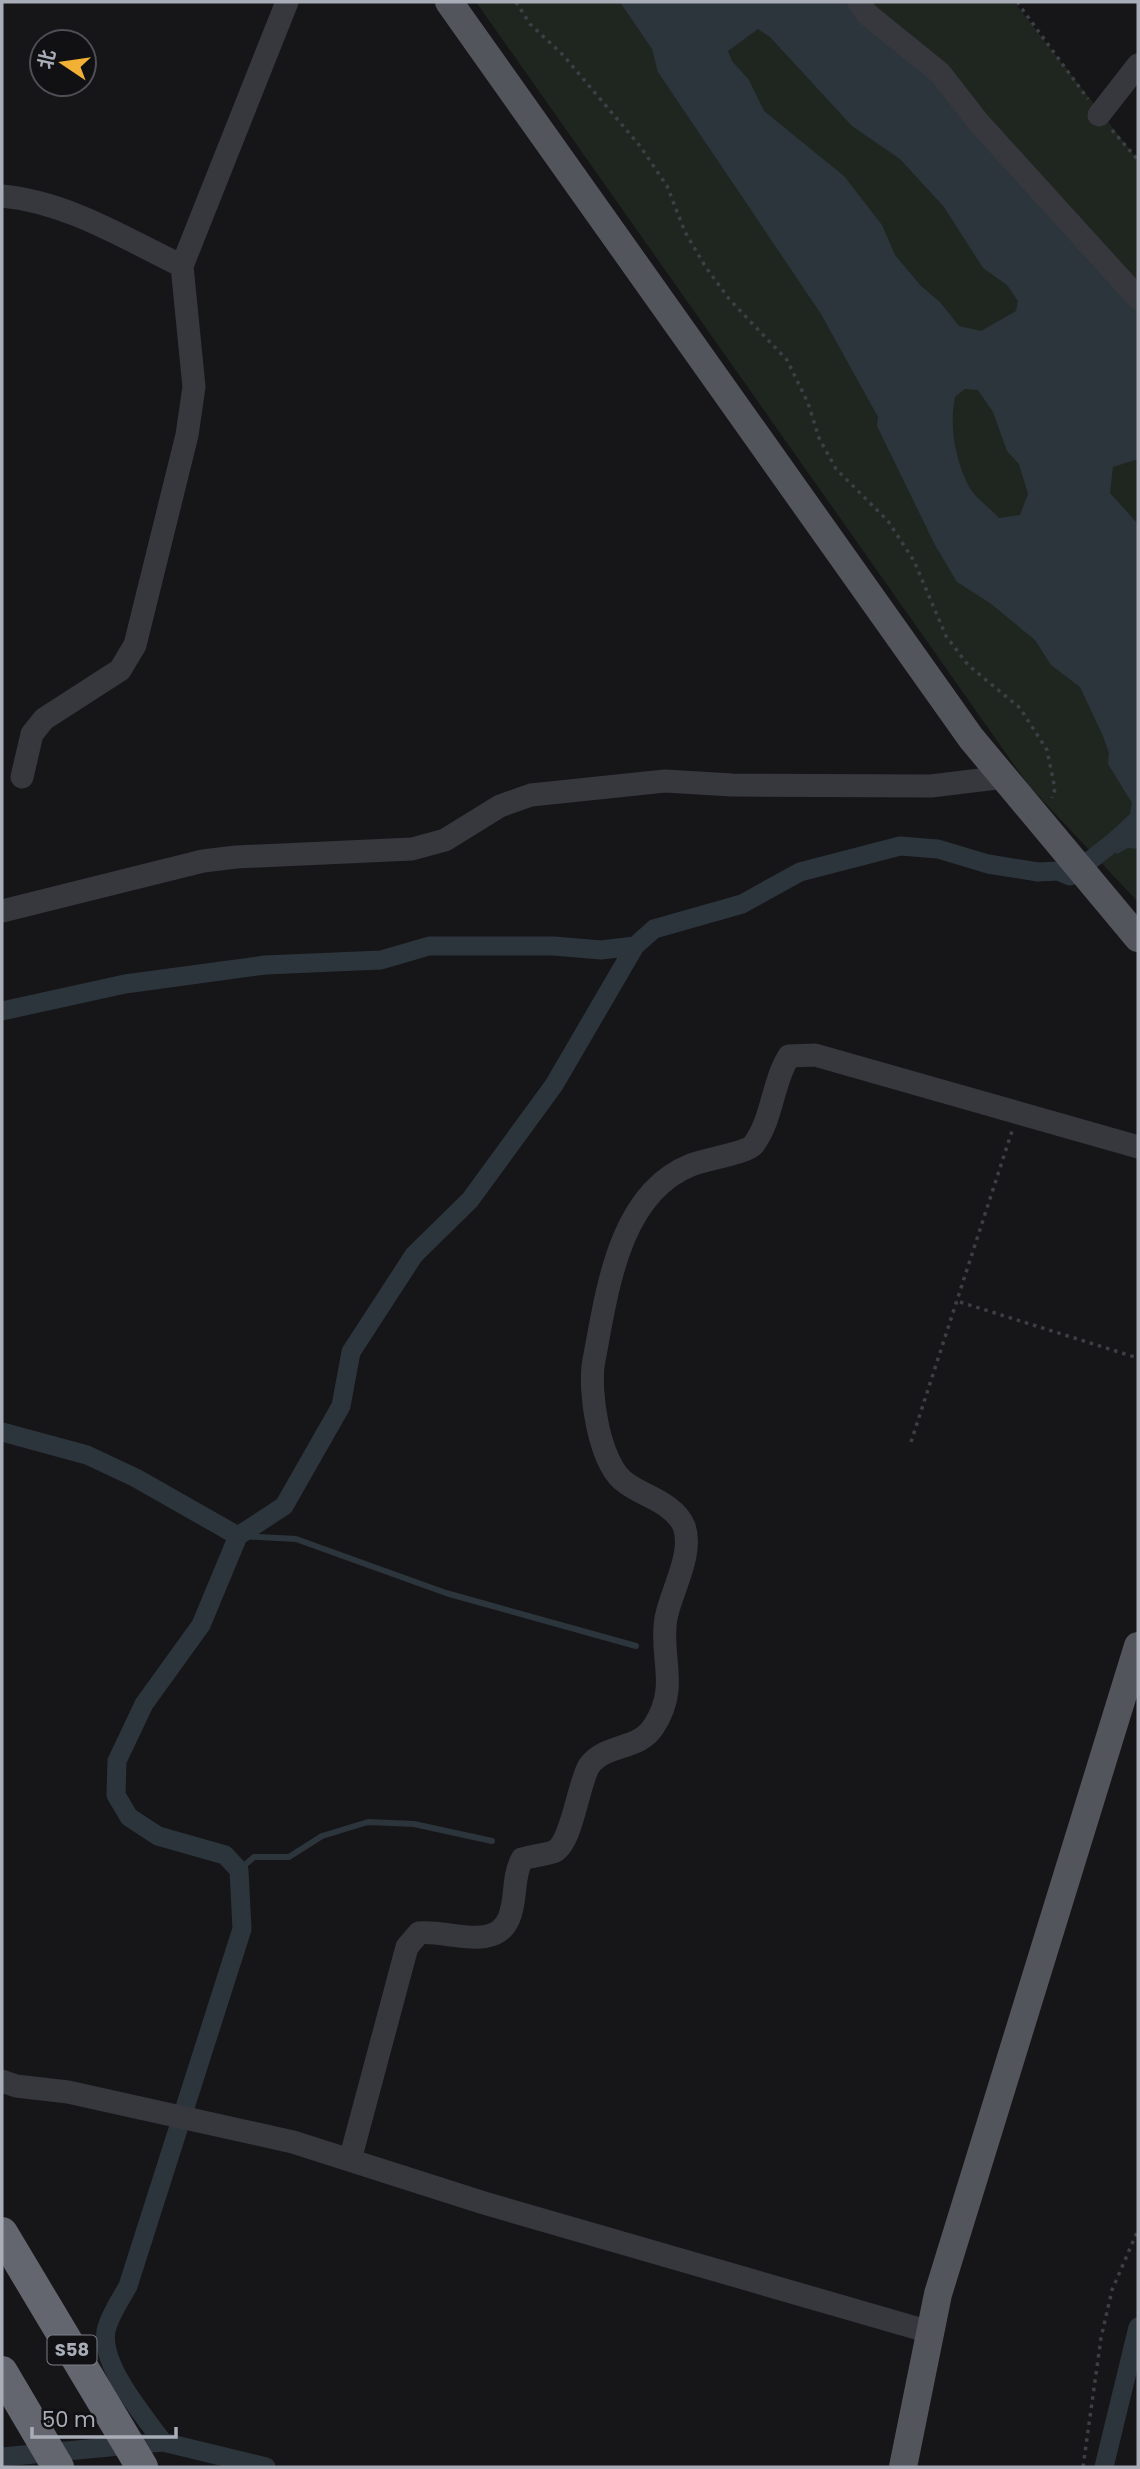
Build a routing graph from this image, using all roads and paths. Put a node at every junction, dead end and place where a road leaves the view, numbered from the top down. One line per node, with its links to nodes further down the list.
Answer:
1 (287, 2): 10 (street)
2 (449, 2): 13 (main road)
3 (516, 2): 14 (path)
4 (859, 2): 11 (street)
5 (1017, 2): 7 (path)
6 (1138, 65): 7 (street)
7 (1100, 115): 8 (path)
8 (1138, 160)
9 (2, 196): 10 (street)
10 (182, 266): 12 (street)
11 (1138, 298)
12 (22, 777)
13 (1004, 778): 14 (main road); 15 (street)
14 (1043, 823): 16 (main road)
15 (2, 911)
16 (1138, 938)
17 (1018, 1113): 18 (street); 19 (path); 24 (street)
18 (1138, 1147)
19 (959, 1302): 20 (path); 21 (path)
20 (1138, 1357)
21 (911, 1443)
22 (1138, 1646): 27 (main road)
23 (2, 2081): 24 (street)
24 (350, 2160): 27 (street)
25 (1138, 2230): 32 (path)
26 (2, 2233): 30 (highway, S58)
27 (930, 2332): 31 (main road)
28 (2, 2372): 29 (highway)
29 (58, 2467)
30 (142, 2467)
31 (902, 2467)
32 (1083, 2467)

